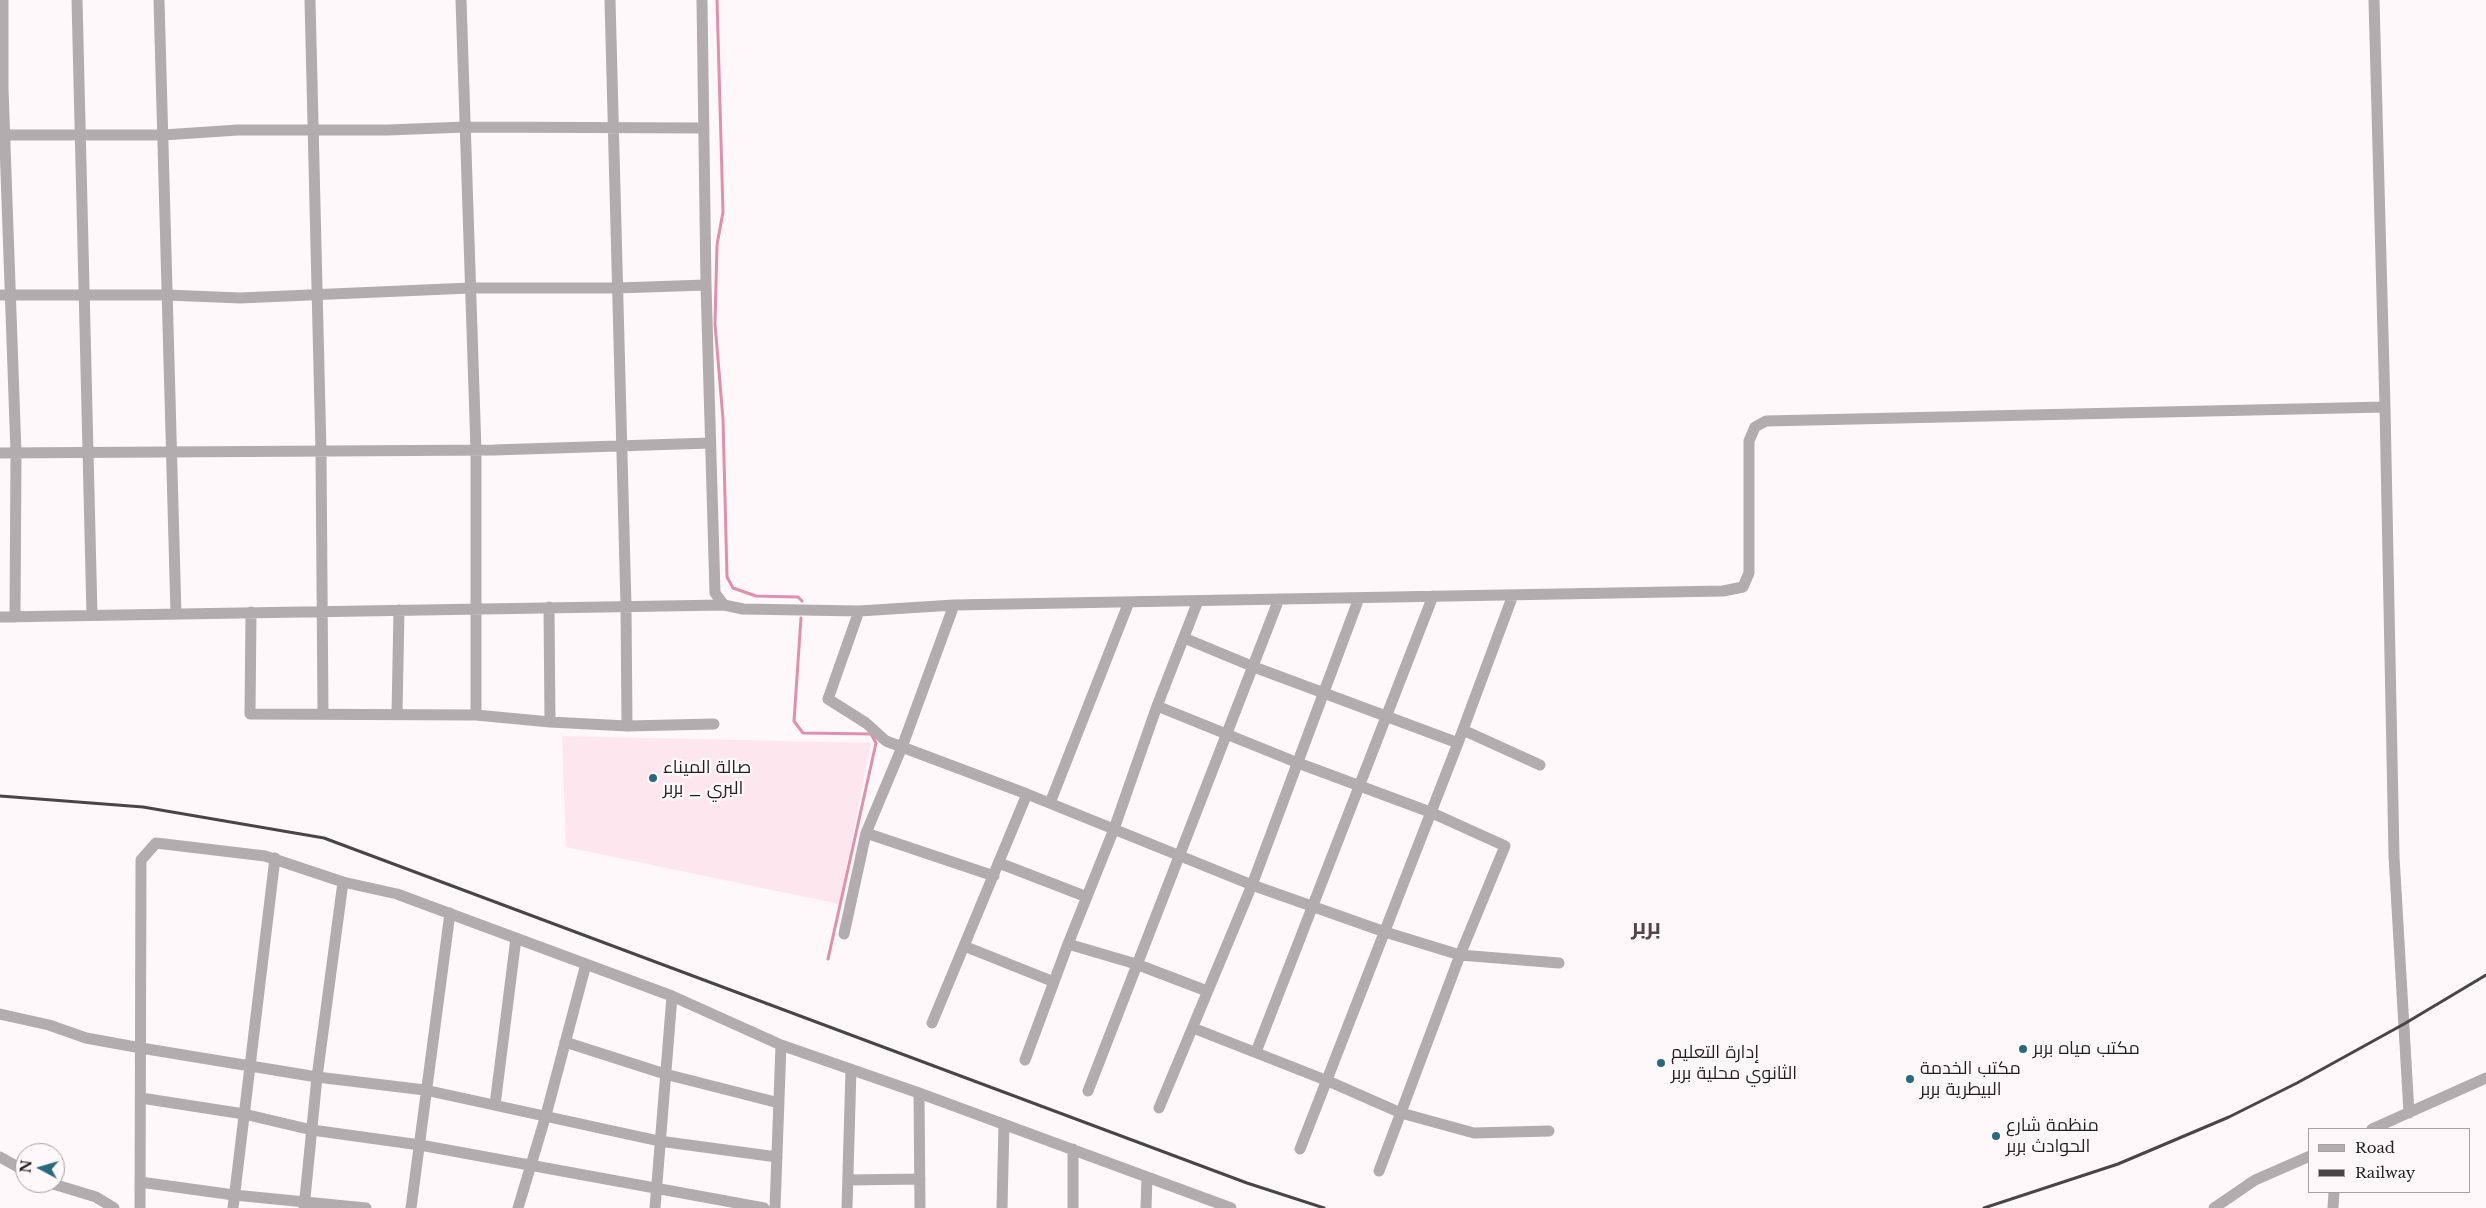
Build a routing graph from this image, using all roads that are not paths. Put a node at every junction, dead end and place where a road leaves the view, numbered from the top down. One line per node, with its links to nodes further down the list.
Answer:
1 (3, 0): 14 (street)
2 (77, 0): 13 (street)
3 (159, 0): 15 (street)
4 (310, 0): 12 (street)
5 (461, 0): 9 (street)
6 (610, 0): 11 (street)
7 (702, 0): 10 (street)
8 (2374, 0): 23 (street)
9 (465, 127): 11 (street); 12 (street); 17 (street)
10 (704, 128): 11 (street); 16 (street)
11 (614, 129): 18 (street)
12 (314, 130): 15 (street); 21 (street)
13 (80, 134): 14 (street); 15 (street); 22 (street)
14 (2, 135): 19 (street)
15 (163, 135): 20 (street)
16 (706, 285): 18 (street); 24 (street)
17 (470, 288): 18 (street); 21 (street); 26 (street)
18 (618, 288): 25 (street)
19 (5, 295): 22 (street); 31 (street)
20 (167, 295): 21 (street); 22 (street); 29 (street)
21 (318, 295): 27 (street)
22 (85, 297): 28 (street)
23 (2386, 407): 32 (street); 117 (street)
24 (710, 443): 25 (street); 38 (street)
25 (622, 445): 26 (street); 40 (street)
26 (476, 450): 27 (street); 42 (street)
27 (321, 451): 29 (street); 45 (street)
28 (90, 452): 29 (street); 31 (street); 48 (street)
29 (172, 452): 47 (street)
30 (0, 453): 31 (street)
31 (16, 453): 50 (street)
32 (1513, 595): 33 (street); 62 (street)
33 (1433, 596): 34 (street); 58 (street)
34 (1359, 598): 35 (street); 53 (street)
35 (1279, 599): 36 (street); 52 (street)
36 (1198, 601): 37 (street); 51 (street)
37 (1129, 602): 39 (street); 70 (street)
38 (724, 605): 40 (street); 44 (street)
39 (954, 605): 44 (street); 65 (street)
40 (626, 606): 41 (street); 61 (street)
41 (548, 607): 42 (street); 59 (street)
42 (476, 608): 43 (street); 57 (street)
43 (399, 610): 45 (street); 56 (street)
44 (859, 610): 65 (street)
45 (324, 611): 46 (street); 55 (street)
46 (251, 612): 47 (street); 55 (street)
47 (176, 614): 48 (street)
48 (92, 615): 50 (street)
49 (0, 617): 50 (street)
50 (16, 617)
51 (1184, 638): 52 (street); 54 (street)
52 (1254, 667): 53 (street); 63 (street)
53 (1324, 692): 58 (street); 66 (street)
54 (1157, 706): 63 (street); 72 (street)
55 (323, 714): 56 (street)
56 (397, 714): 57 (street)
57 (476, 715): 59 (street)
58 (1385, 715): 64 (street); 68 (street)
59 (550, 722): 61 (street)
60 (714, 724): 61 (street)
61 (627, 726)
62 (1463, 730): 64 (street); 67 (street)
63 (1227, 734): 66 (street); 74 (street)
64 (1458, 743): 71 (street)
65 (902, 747): 69 (street); 73 (street)
66 (1298, 763): 68 (street); 79 (street)
67 (1540, 765)
68 (1359, 786): 71 (street); 81 (street)
69 (1027, 794): 70 (street); 76 (street)
70 (1050, 803): 72 (street)
71 (1430, 812): 83 (street); 88 (street)
72 (1114, 829): 74 (street); 80 (street)
73 (866, 832): 77 (street); 84 (street)
74 (1179, 855): 79 (street); 91 (street)
75 (274, 858): 78 (street); 100 (street); 103 (street)
76 (1000, 863): 77 (street); 80 (street)
77 (994, 876): 87 (street)
78 (343, 882): 82 (street); 106 (street)
79 (1252, 885): 81 (street); 93 (street)
80 (1087, 897): 86 (street)
81 (1313, 907): 83 (street); 101 (street)
82 (450, 913): 85 (street); 109 (street)
83 (1385, 932): 88 (street); 108 (street)
84 (844, 934)
85 (516, 938): 90 (street); 114 (street)
86 (1068, 944): 91 (street); 92 (street)
87 (964, 946): 92 (street); 96 (street)
88 (1460, 956): 89 (street); 116 (street)
89 (1559, 963)
90 (586, 964): 94 (street); 98 (street)
91 (1136, 964): 93 (street); 110 (street)
92 (1054, 982): 102 (street)
93 (1207, 991): 97 (street)
94 (672, 996): 99 (street); 105 (street)
95 (0, 1014): 100 (street)
96 (932, 1023)
97 (1193, 1028): 101 (street); 115 (street)
98 (565, 1042): 105 (street); 119 (street)
99 (781, 1045): 104 (street); 113 (street)
100 (141, 1048): 103 (street); 112 (street)
101 (1256, 1052): 108 (street)
102 (1025, 1060)
103 (250, 1064): 106 (street); 118 (street)
104 (851, 1069): 111 (street); 135 (street)
105 (665, 1074): 113 (street); 124 (street)
106 (318, 1077): 109 (street); 122 (street)
107 (2486, 1078): 117 (street)
108 (1328, 1081): 116 (street); 127 (street)
109 (425, 1090): 114 (street); 125 (street)
110 (1088, 1091)
111 (919, 1093): 120 (street); 136 (street)
112 (141, 1098): 118 (street); 137 (street)
113 (779, 1103): 129 (street)
114 (495, 1105): 119 (street)
115 (1159, 1108)
116 (1401, 1112): 123 (street); 133 (street)
117 (2409, 1113): 121 (street)
118 (244, 1114): 122 (street); 141 (street)
119 (546, 1115): 124 (street); 132 (street)
120 (1004, 1124): 126 (street); 154 (street)
121 (2374, 1128)
122 (312, 1130): 125 (street); 142 (street)
123 (1549, 1130)
124 (659, 1140): 129 (street); 139 (street)
125 (420, 1145): 132 (street); 147 (street)
126 (1073, 1149): 134 (street); 155 (street)
127 (1300, 1149)
128 (0, 1157): 131 (street)
129 (777, 1157): 151 (street)
130 (2308, 1157): 158 (street)
131 (15, 1165)
132 (531, 1165): 139 (street); 148 (street)
133 (1380, 1171)
134 (1146, 1177): 156 (street); 157 (street)
135 (848, 1180): 136 (street); 152 (street)
136 (920, 1180): 153 (street)
137 (140, 1182): 141 (street); 144 (street)
138 (65, 1188): 143 (street)
139 (656, 1188): 149 (street); 150 (street)
140 (2334, 1193): 159 (street)
141 (234, 1195): 142 (street); 145 (street)
142 (304, 1205): 146 (street)
143 (114, 1208)
144 (140, 1208)
145 (233, 1208)
146 (366, 1208)
147 (411, 1208)
148 (518, 1208)
149 (655, 1208)
150 (764, 1208)
151 (775, 1208)
152 (847, 1208)
153 (920, 1208)
154 (1002, 1208)
155 (1073, 1208)
156 (1146, 1208)
157 (1231, 1208)
158 (2214, 1208)
159 (2333, 1208)

